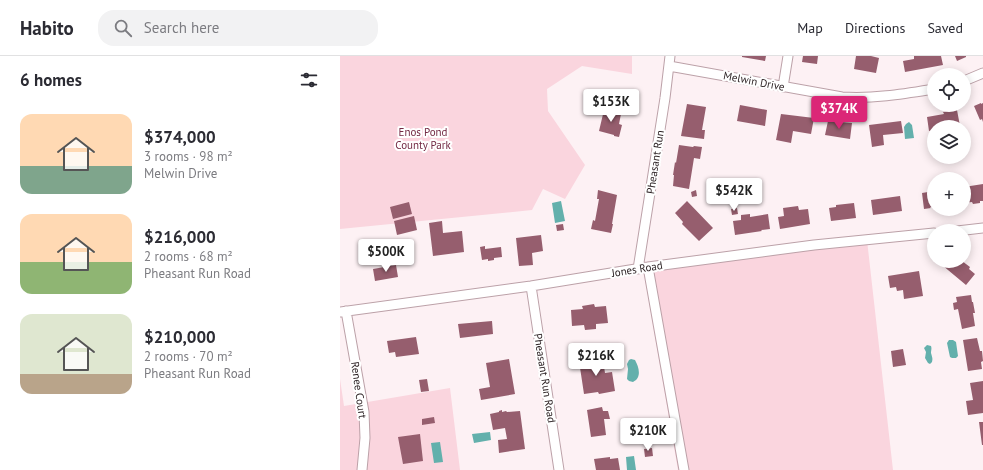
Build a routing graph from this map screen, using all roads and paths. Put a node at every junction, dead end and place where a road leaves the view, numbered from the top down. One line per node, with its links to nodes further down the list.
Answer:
1 (670, 56): 3 (street, Pheasant Run)
2 (788, 56): 6 (street)
3 (669, 66): 6 (street, Melwin Drive); 11 (street, Pheasant Run)
4 (983, 73): 5 (street)
5 (971, 78)
6 (783, 87): 7 (street, Melwin Drive)
7 (927, 90)
8 (983, 228): 9 (street)
9 (971, 229)
10 (927, 234): 11 (street, Jones Road)
11 (643, 268): 12 (street, Jones Road); 16 (street, Pheasant Run)
12 (531, 286): 13 (street, Jones Road); 15 (street, Pheasant Run Road)
13 (343, 312): 14 (street, Renee Court)
14 (362, 470)
15 (560, 470)
16 (684, 470)

